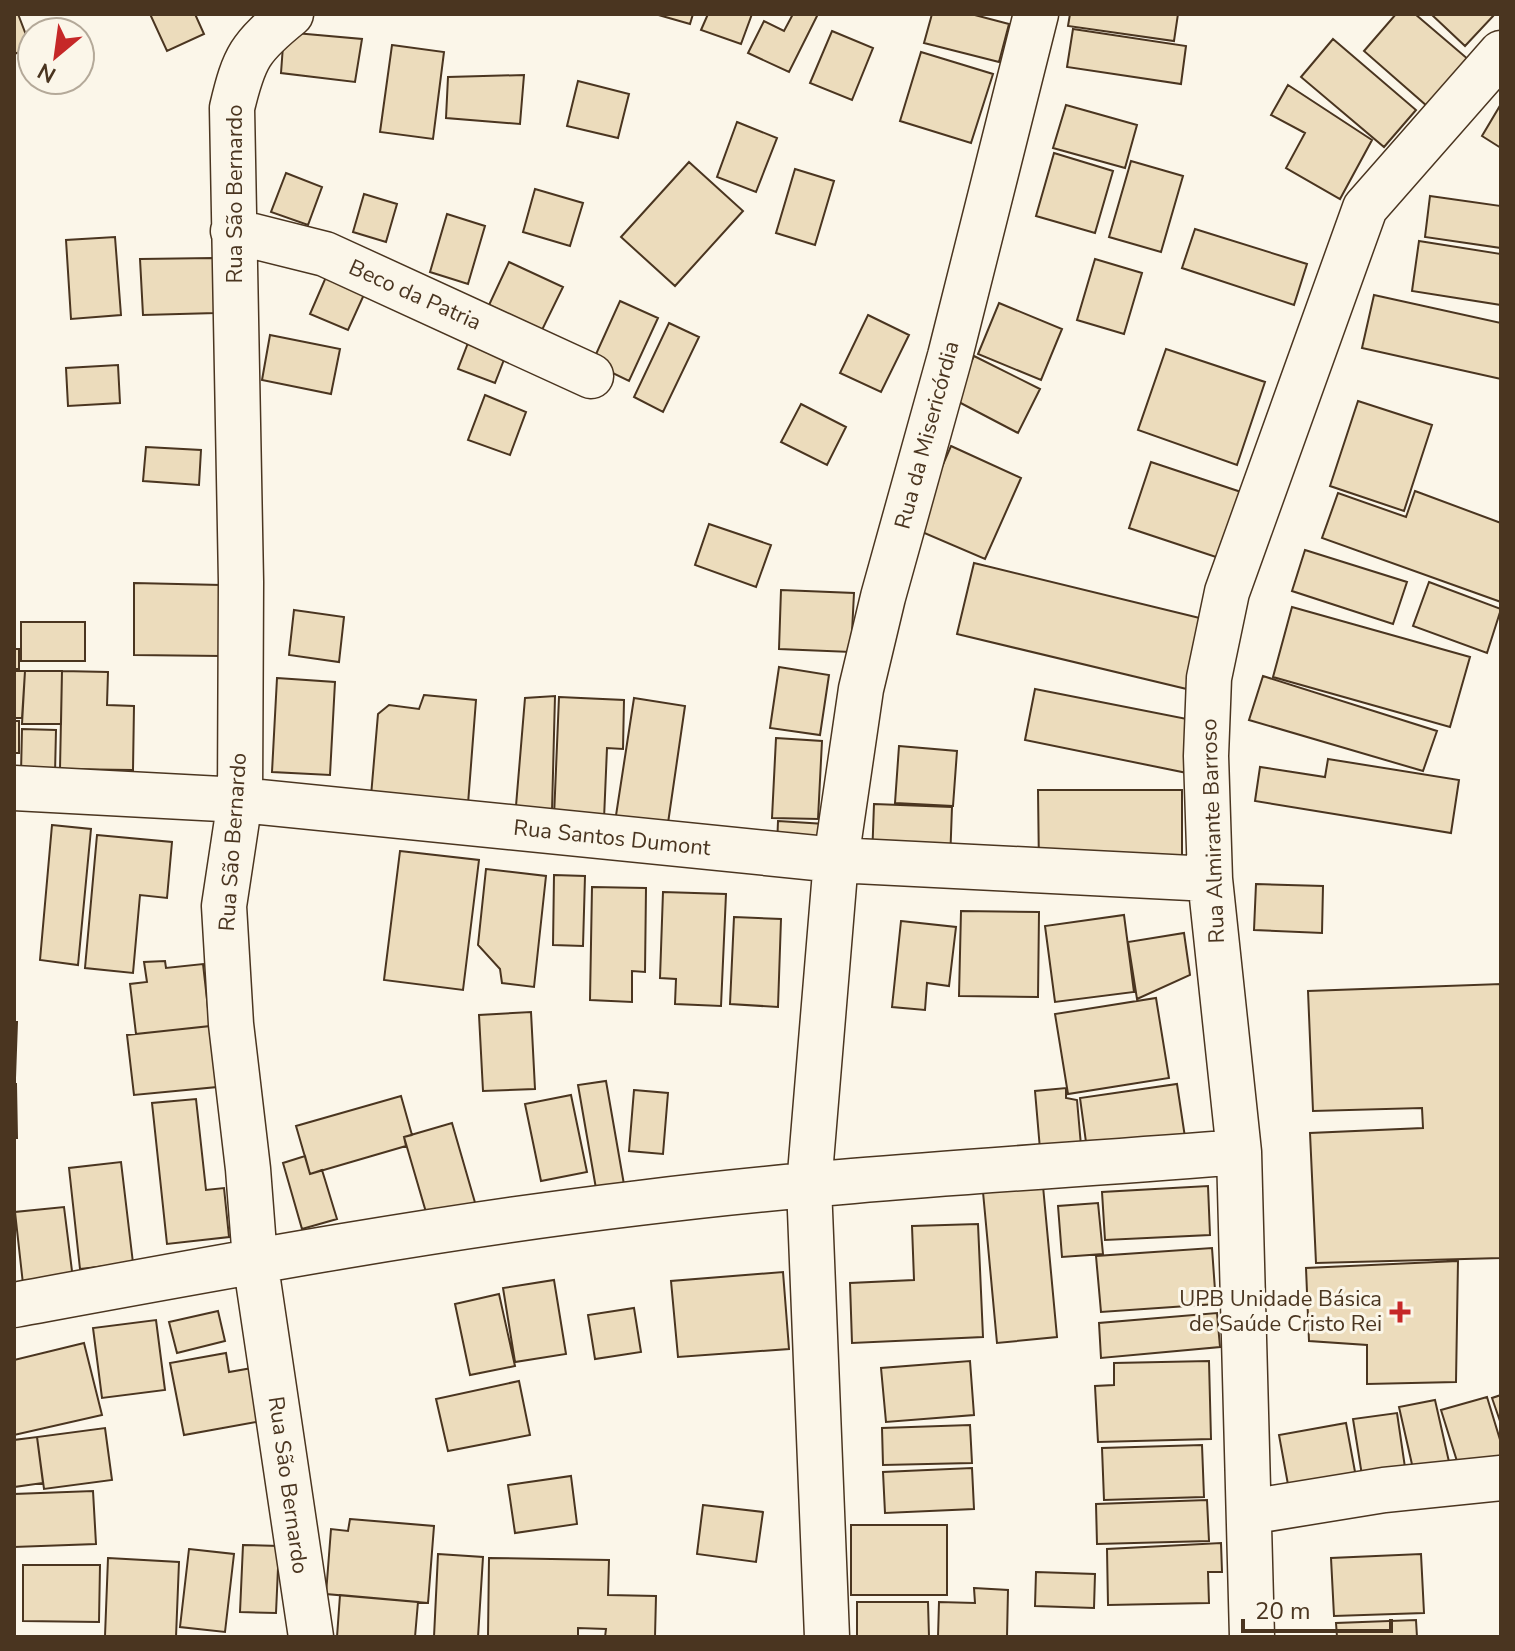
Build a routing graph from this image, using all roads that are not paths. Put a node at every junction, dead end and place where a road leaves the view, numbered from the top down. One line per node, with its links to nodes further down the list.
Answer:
1 (291, 14): 4 (street, Rua São Bernardo)
2 (1036, 14): 8 (street, Rua da Misericórdia)
3 (1501, 53): 9 (street, Rua Almirante Barroso)
4 (233, 231): 5 (street, Beco da Patria); 7 (street, Rua São Bernardo)
5 (591, 376)
6 (14, 788): 7 (street, Rua Santos Dumont)
7 (240, 800): 8 (street, Rua Santos Dumont); 12 (street, Rua São Bernardo)
8 (836, 860): 9 (street, Rua Santos Dumont); 11 (street)
9 (1210, 879): 10 (street, Rua Almirante Barroso)
10 (1239, 1152): 11 (street); 15 (street, Rua Almirante Barroso)
11 (809, 1186): 12 (street); 17 (street)
12 (255, 1260): 13 (street); 16 (street, Rua São Bernardo)
13 (14, 1305)
14 (1501, 1478): 15 (street)
15 (1249, 1512): 18 (street, Rua Almirante Barroso)
16 (311, 1637)
17 (827, 1637)
18 (1252, 1637)

